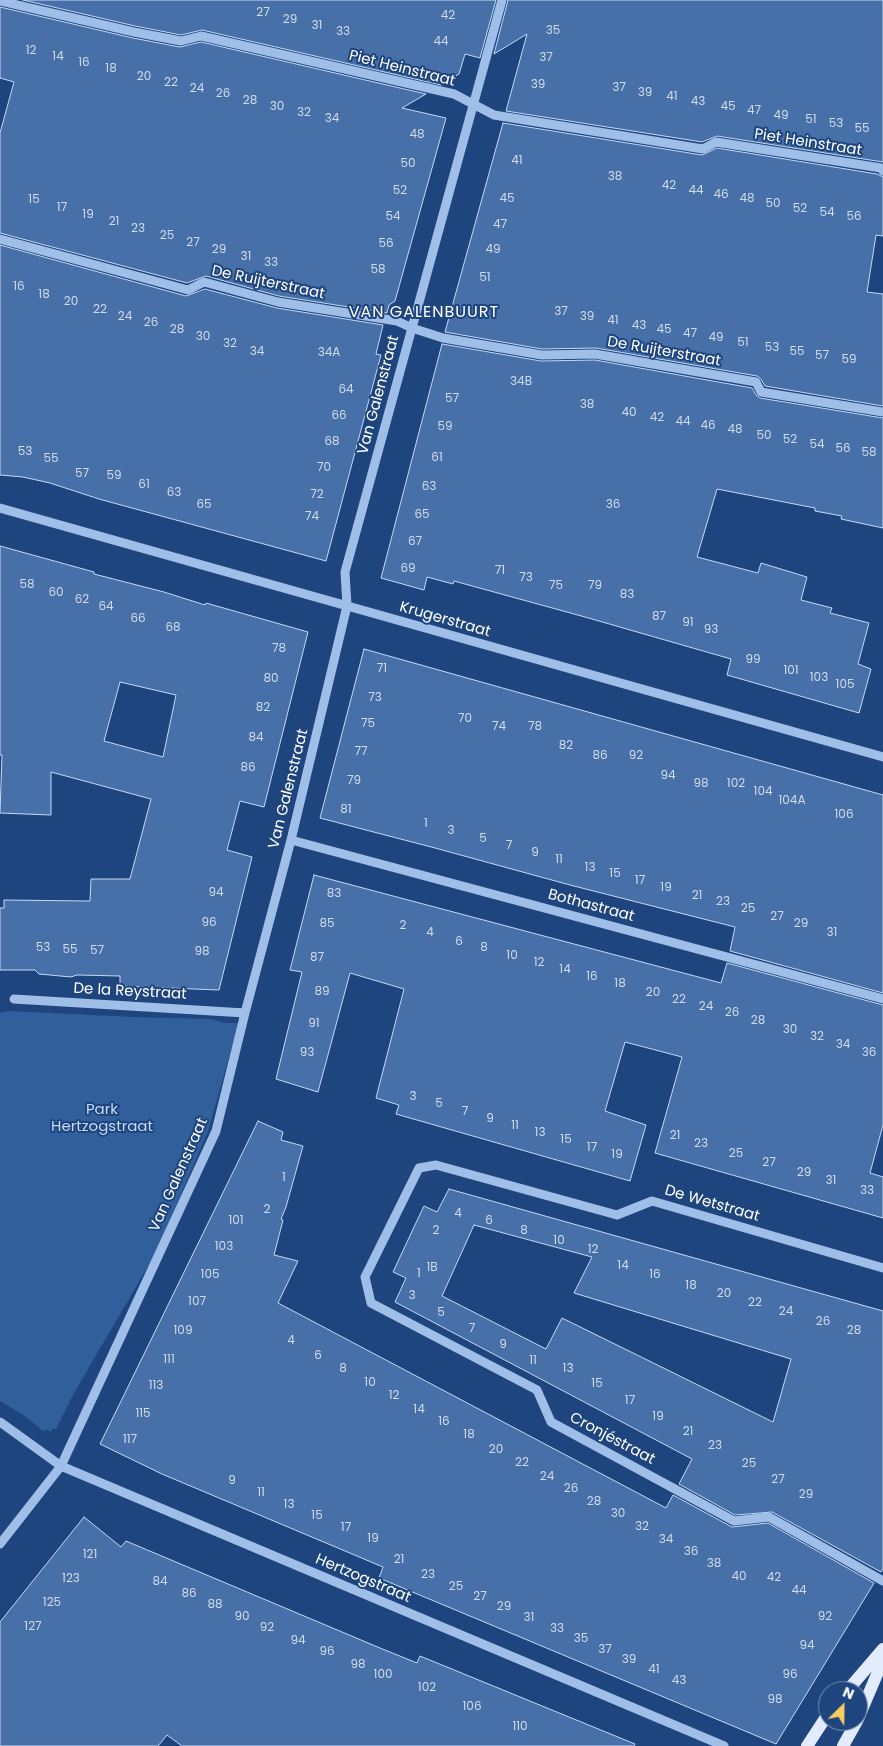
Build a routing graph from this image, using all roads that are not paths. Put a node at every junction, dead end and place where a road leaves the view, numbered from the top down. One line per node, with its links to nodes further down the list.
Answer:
1 (502, 0): 3 (street, Van Galenstraat)
2 (0, 1): 3 (street, Piet Heinstraat)
3 (474, 104): 4 (street, Piet Heinstraat); 6 (street, Van Galenstraat)
4 (883, 171)
5 (0, 239): 6 (street, De Ruijterstraat)
6 (412, 328): 7 (street, De Ruijterstraat); 9 (street, Van Galenstraat)
7 (883, 412)
8 (0, 508): 9 (street, Krugerstraat)
9 (347, 606): 10 (street, Krugerstraat); 11 (street, Van Galenstraat)
10 (883, 757)
11 (291, 840): 12 (street, Bothastraat); 14 (street, Van Galenstraat)
12 (883, 999)
13 (14, 1000): 14 (street, De la Reystraat)
14 (245, 1013): 18 (street, Van Galenstraat)
15 (419, 1168): 16 (street, De Wetstraat); 20 (street, Cronjéstraat)
16 (883, 1268)
17 (0, 1422): 18 (street, Hertzogstraat)
18 (61, 1466): 19 (street, Van Galenstraat); 27 (street, Hertzogstraat)
19 (0, 1544)
20 (883, 1581)
21 (883, 1649): 23 (main road)
22 (883, 1660): 24 (main road)
23 (856, 1681)
24 (868, 1696)
25 (818, 1729): 28 (main road)
26 (852, 1731): 29 (main road)
27 (724, 1746)
28 (807, 1746)
29 (843, 1746)

